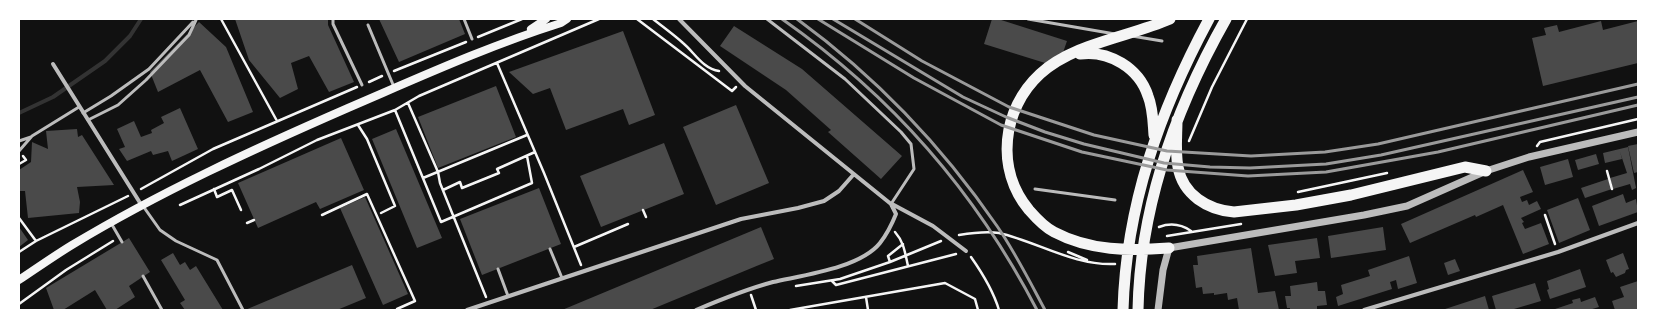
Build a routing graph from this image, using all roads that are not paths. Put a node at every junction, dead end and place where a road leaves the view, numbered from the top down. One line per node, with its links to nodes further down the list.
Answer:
1 (196, 19): 21 (lane); 22 (lane)
2 (333, 19): 18 (lane)
3 (464, 19): 14 (lane)
4 (546, 19): 13 (main road)
5 (567, 19): 13 (main road)
6 (679, 19): 30 (street)
7 (767, 19): 33 (lane)
8 (1028, 19): 15 (lane)
9 (1170, 19): 16 (highway)
10 (1209, 19): 26 (highway)
11 (1226, 19): 23 (highway)
12 (368, 25): 19 (lane)
13 (518, 36): 19 (main road)
14 (472, 39)
15 (1162, 41)
16 (1064, 58): 26 (highway); 38 (highway)
17 (53, 64): 20 (street)
18 (362, 85)
19 (394, 88): 34 (main road)
20 (79, 107): 21 (street); 25 (lane)
21 (83, 113): 22 (street)
22 (88, 120): 34 (street)
23 (1177, 120): 29 (highway); 51 (highway)
24 (1638, 132): 29 (street)
25 (32, 136): 27 (lane); 28 (lane)
26 (1154, 138): 50 (highway)
27 (19, 141)
28 (19, 151)
29 (1486, 171): 38 (street)
30 (854, 174): 33 (street); 43 (street)
31 (1035, 189): 32 (lane)
32 (1116, 200)
33 (891, 204): 40 (street); 49 (street)
34 (143, 206): 35 (main road); 47 (lane)
35 (110, 223): 37 (lane); 44 (main road)
36 (1638, 223): 53 (street)
37 (121, 240)
38 (1169, 248): 52 (street)
39 (550, 249): 43 (lane)
40 (966, 251)
41 (498, 269): 45 (lane)
42 (143, 276): 46 (lane)
43 (562, 278): 45 (street)
44 (19, 280)
45 (508, 296): 48 (street)
46 (162, 310)
47 (244, 310)
48 (467, 310)
49 (696, 310)
50 (1124, 310)
51 (1138, 310)
52 (1158, 310)
53 (1364, 310)

